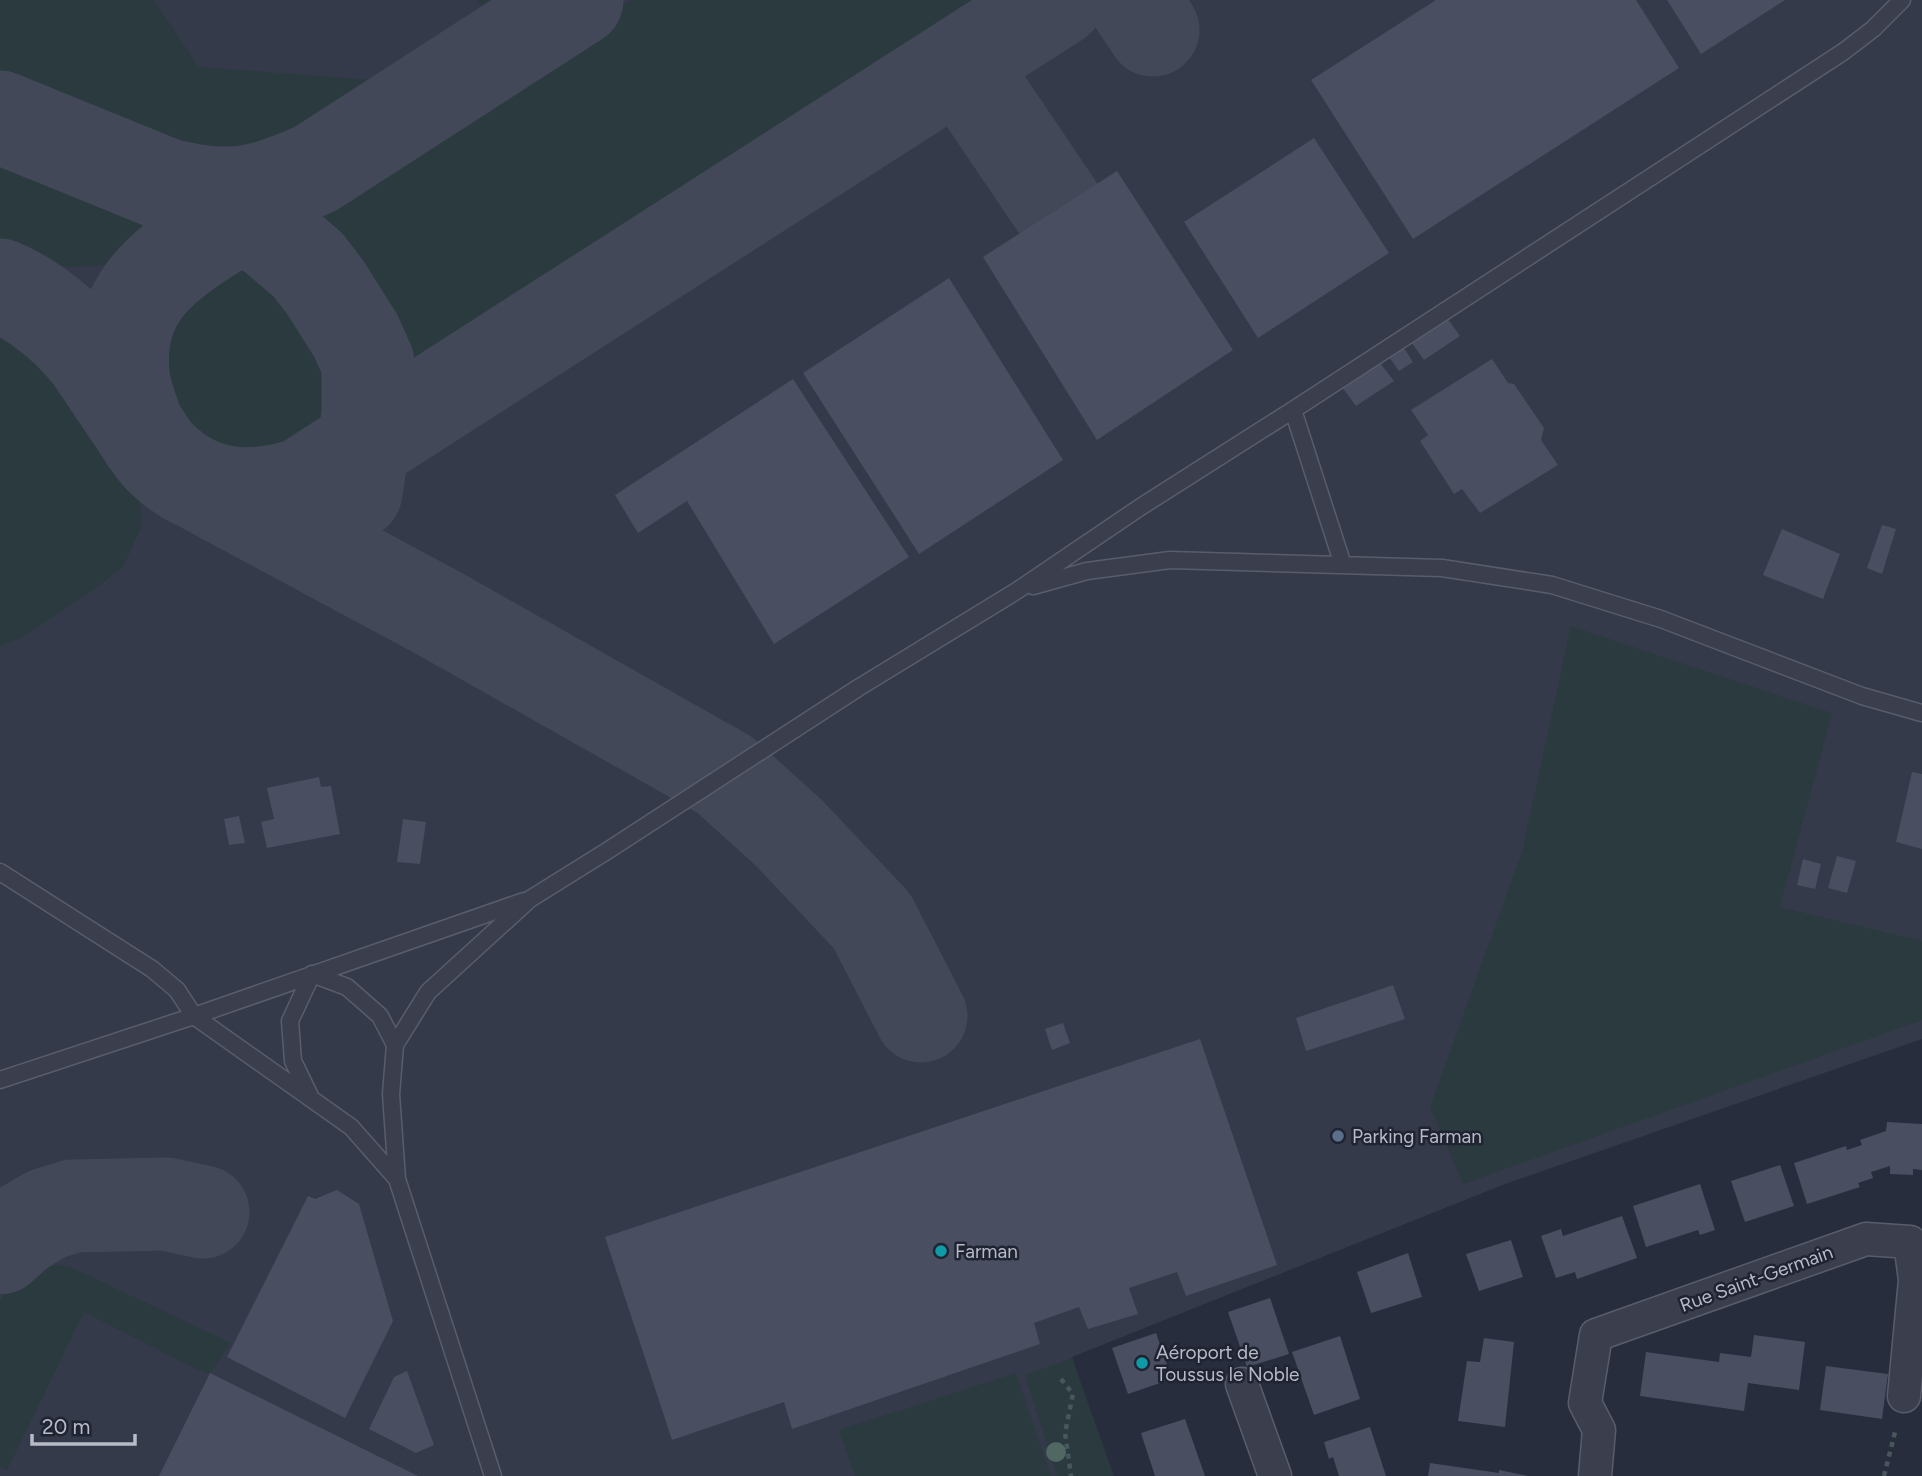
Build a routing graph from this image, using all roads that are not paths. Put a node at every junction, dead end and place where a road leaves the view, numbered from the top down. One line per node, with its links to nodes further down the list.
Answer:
1 (1902, 0): 2 (lane)
2 (1293, 410): 3 (lane); 4 (lane)
3 (1343, 565): 4 (lane); 5 (lane)
4 (1018, 590): 7 (lane)
5 (1922, 713)
6 (0, 873): 9 (lane)
7 (530, 899): 8 (lane); 10 (lane)
8 (312, 974): 9 (lane); 10 (lane); 12 (lane)
9 (194, 1016): 11 (lane); 12 (lane)
10 (395, 1045): 13 (lane)
11 (0, 1080)
12 (310, 1097): 13 (lane)
13 (397, 1179): 16 (lane)
14 (1242, 1384): 17 (street)
15 (1904, 1396): 18 (street, Rue Saint-Germain)
16 (493, 1476)
17 (1275, 1476)
18 (1595, 1476)

